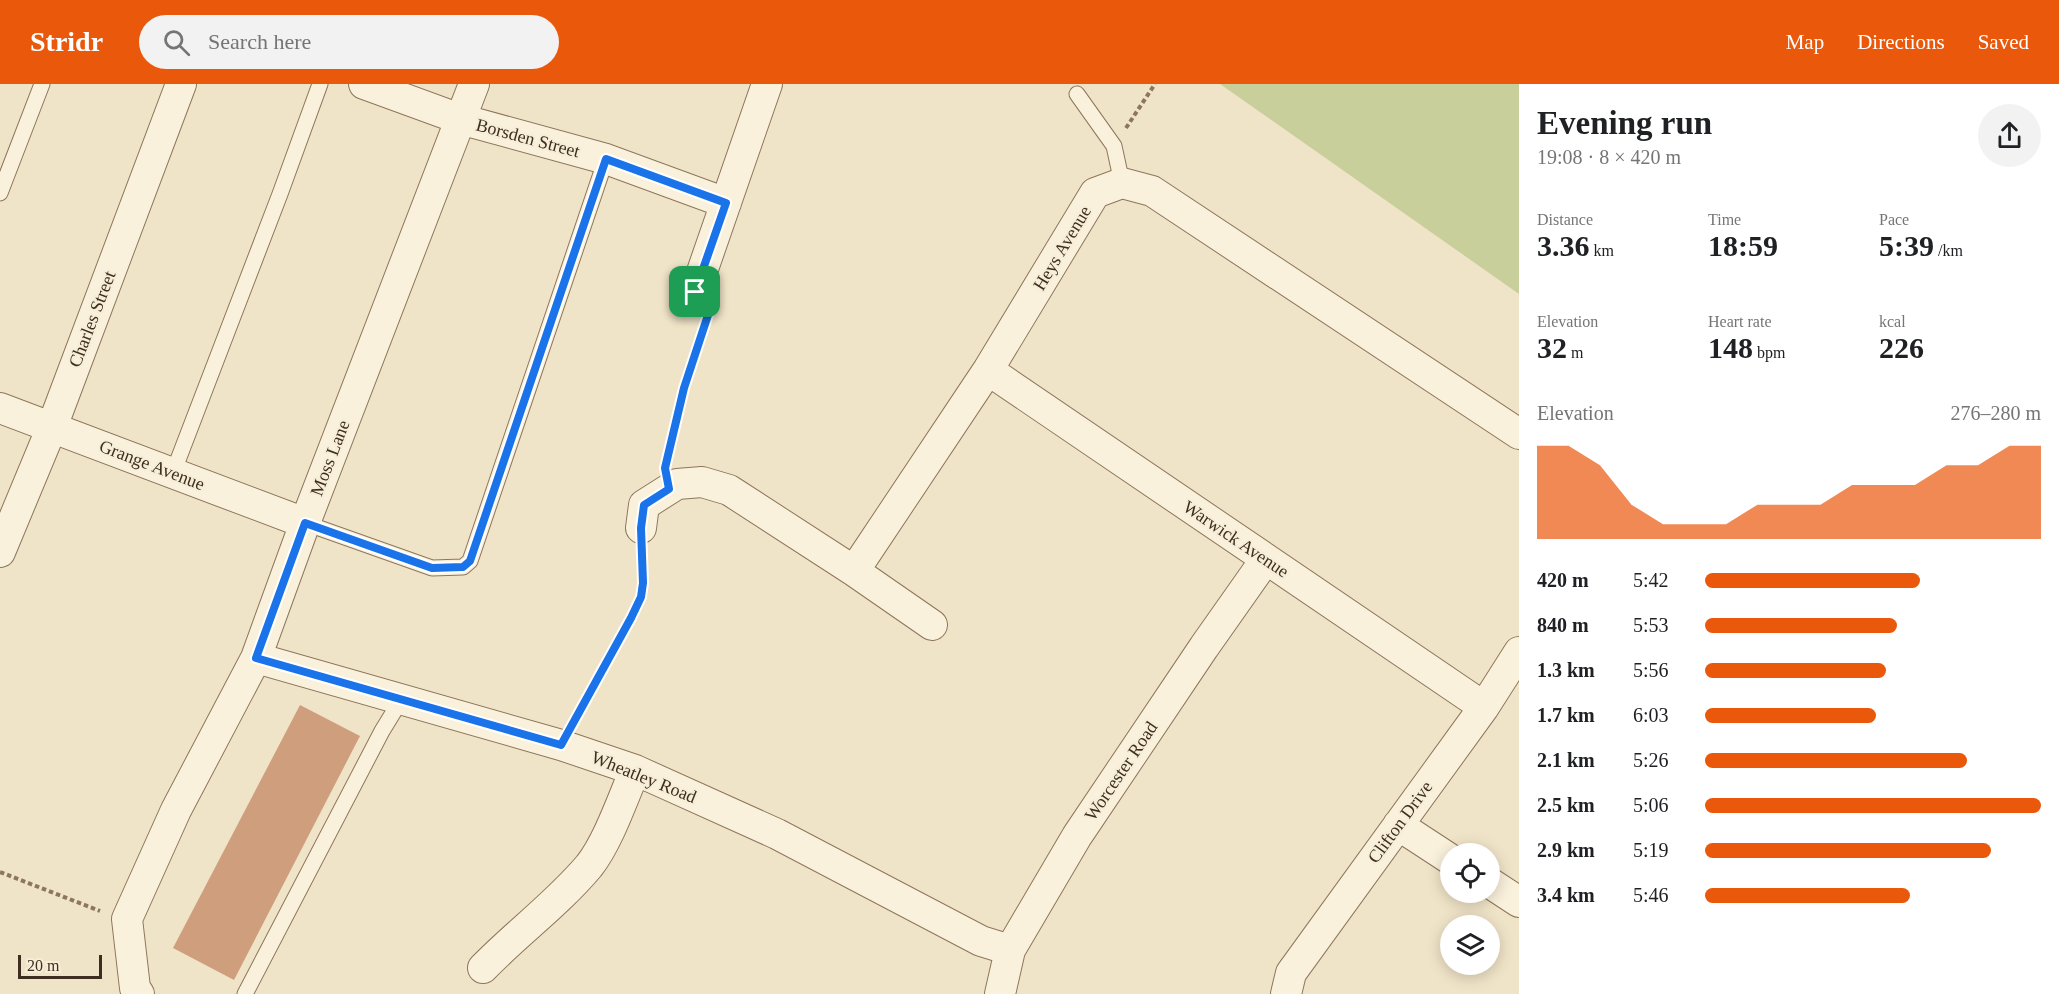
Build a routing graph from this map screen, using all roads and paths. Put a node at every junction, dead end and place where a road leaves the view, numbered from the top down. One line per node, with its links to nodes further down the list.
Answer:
1 (42, 84): 13 (lane)
2 (181, 84): 18 (street, Charles Street)
3 (320, 84): 20 (lane)
4 (364, 84): 9 (street, Borsden Street)
5 (474, 84): 9 (street, Moss Lane)
6 (767, 84): 14 (street)
7 (1155, 84): 10 (path)
8 (1077, 94): 10 (lane)
9 (460, 120): 11 (street, Borsden Street); 23 (street, Moss Lane)
10 (1114, 146): 12 (lane)
11 (606, 159): 14 (street, Borsden Street); 23 (lane)
12 (1122, 183): 16 (street, Heys Avenue); 19 (street)
13 (0, 193)
14 (726, 203): 15 (street)
15 (695, 292): 21 (path)
16 (988, 370): 25 (street, Warwick Avenue); 26 (street, Heys Avenue)
17 (0, 408): 18 (street, Grange Avenue)
18 (52, 427): 20 (street, Grange Avenue); 24 (street, Charles Street)
19 (1519, 434)
20 (173, 473): 23 (street, Grange Avenue)
21 (669, 489): 22 (street); 26 (street)
22 (635, 510): 32 (path)
23 (305, 523): 29 (street, Moss Lane)
24 (0, 552)
25 (1266, 559): 31 (street, Warwick Avenue); 40 (street, Worcester Road)
26 (854, 571): 27 (street)
27 (932, 625)
28 (1519, 652): 31 (street, Clifton Drive)
29 (256, 658): 30 (street, Wheatley Road); 39 (street, Moss Lane)
30 (401, 700): 32 (street, Wheatley Road); 43 (lane)
31 (1484, 707): 34 (street, Clifton Drive)
32 (561, 745): 33 (street, Wheatley Road)
33 (635, 770): 40 (street, Wheatley Road); 41 (street)
34 (1398, 825): 35 (street); 45 (street, Clifton Drive)
35 (1440, 852)
36 (0, 872): 39 (path)
37 (1500, 890): 38 (street)
38 (1519, 902)
39 (127, 918): 42 (street)
40 (1010, 950): 44 (street, Worcester Road)
41 (483, 968)
42 (139, 994)
43 (245, 994)
44 (1000, 994)
45 (1286, 994)

